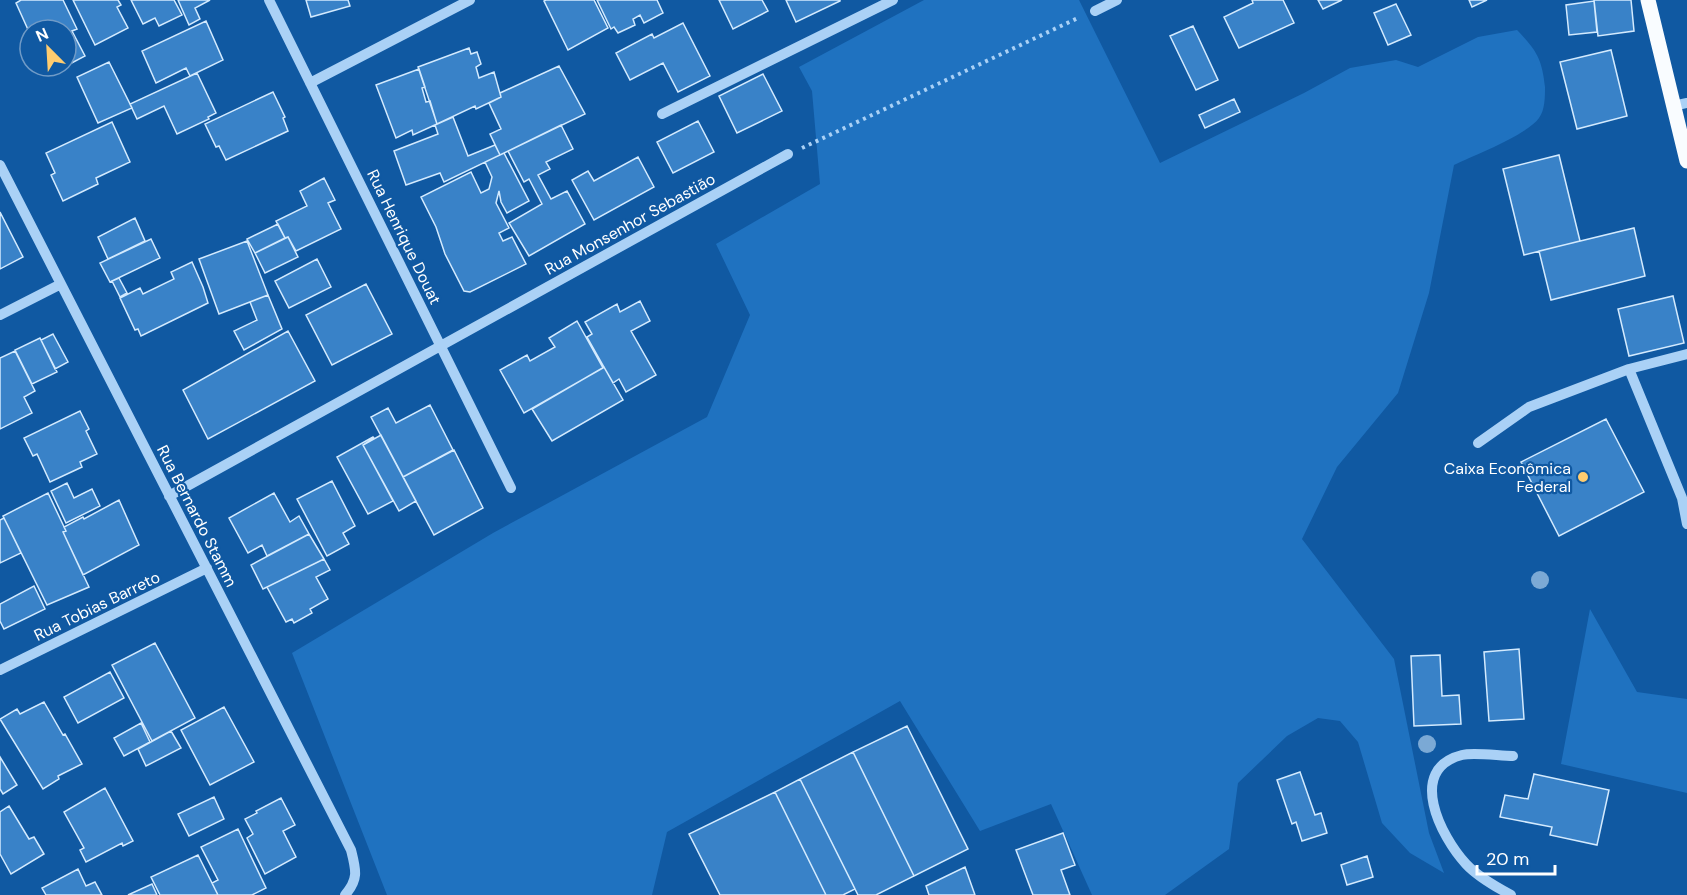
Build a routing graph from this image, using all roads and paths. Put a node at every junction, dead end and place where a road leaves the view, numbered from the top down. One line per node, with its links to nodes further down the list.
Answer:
1 (269, 0): 7 (street, Rua Henrique Douat)
2 (470, 0): 7 (street)
3 (893, 0): 9 (street)
4 (1117, 0): 6 (street)
5 (1648, 0): 8 (main road)
6 (1095, 10): 10 (path)
7 (310, 83): 15 (street, Rua Henrique Douat)
8 (1680, 105): 11 (main road)
9 (662, 114)
10 (788, 154): 15 (street, Rua Monsenhor Sebastião)
11 (1687, 161)
12 (0, 165): 13 (street, Rua Bernardo Stamm)
13 (61, 284): 14 (street); 20 (street, Rua Bernardo Stamm)
14 (0, 315)
15 (441, 346): 19 (street, Rua Henrique Douat); 20 (street, Rua Monsenhor Sebastião)
16 (1687, 354): 17 (street)
17 (1629, 369): 18 (street); 21 (street)
18 (1478, 443)
19 (511, 488)
20 (169, 496): 22 (street, Rua Bernardo Stamm)
21 (1687, 524)
22 (207, 568): 23 (street, Rua Tobias Barreto); 25 (street, Rua Bernardo Stamm)
23 (0, 670)
24 (1513, 756): 26 (street)
25 (345, 895)
26 (1511, 895)

